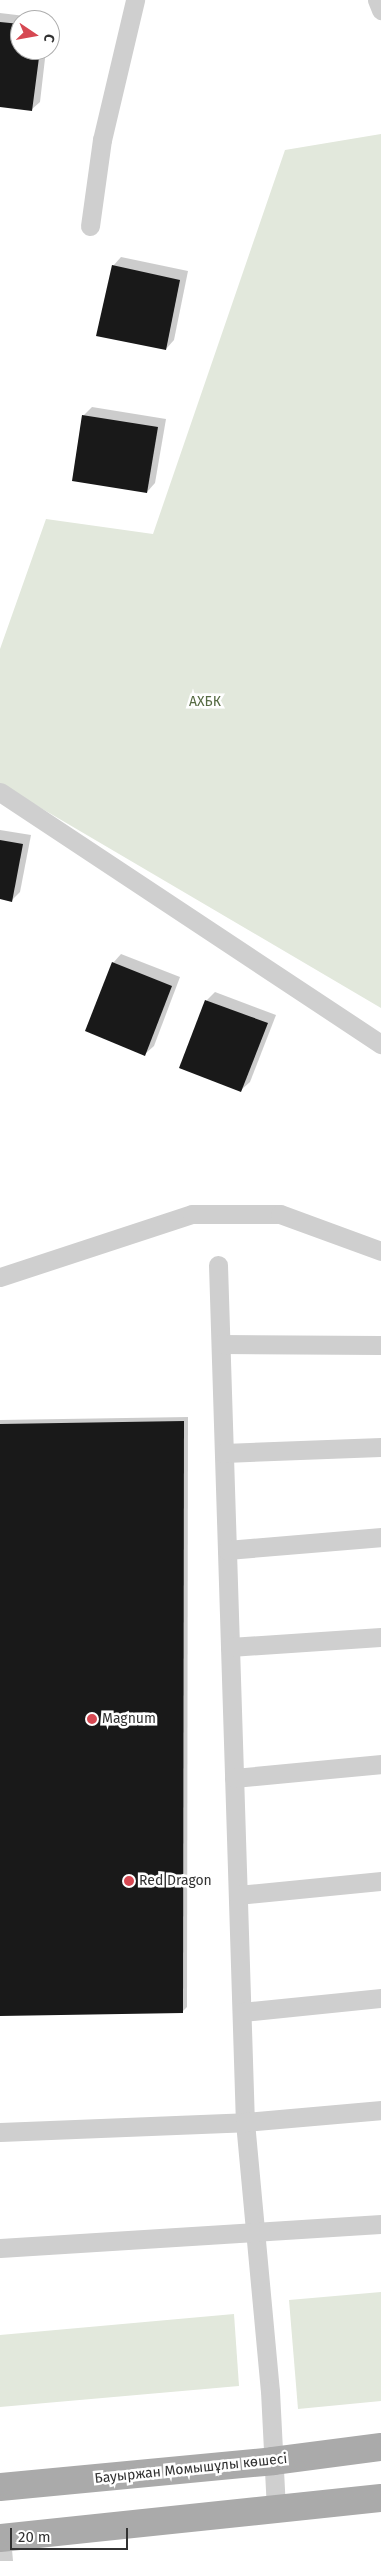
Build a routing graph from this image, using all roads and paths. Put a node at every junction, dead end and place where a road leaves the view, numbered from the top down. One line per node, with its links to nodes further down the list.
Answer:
1 (136, 0): 4 (lane)
2 (377, 0): 3 (lane)
3 (381, 10)
4 (90, 226)
5 (0, 792): 6 (lane)
6 (381, 1044)
7 (381, 1252): 9 (lane)
8 (218, 1265): 10 (lane)
9 (0, 1277)
10 (220, 1344): 11 (lane); 13 (lane)
11 (381, 1345)
12 (381, 1447): 13 (lane)
13 (224, 1453): 15 (lane)
14 (381, 1538): 15 (lane)
15 (227, 1550): 17 (lane)
16 (381, 1637): 17 (lane)
17 (230, 1647): 19 (lane)
18 (381, 1764): 19 (lane)
19 (234, 1778): 21 (lane)
20 (381, 1881): 21 (lane)
21 (238, 1895): 23 (lane)
22 (381, 1998): 23 (lane)
23 (242, 2012): 25 (lane)
24 (381, 2110): 25 (lane)
25 (245, 2122): 26 (lane); 28 (lane)
26 (0, 2132)
27 (381, 2224): 28 (lane)
28 (255, 2234): 29 (lane); 31 (lane)
29 (0, 2248)
30 (381, 2447): 31 (main road, Бауыржан Момышұлы көшесі)
31 (273, 2461): 32 (main road, Бауыржан Момышұлы көшесі); 34 (lane)
32 (0, 2487)
33 (381, 2498): 34 (main road)
34 (276, 2508): 35 (main road)
35 (1, 2546)

